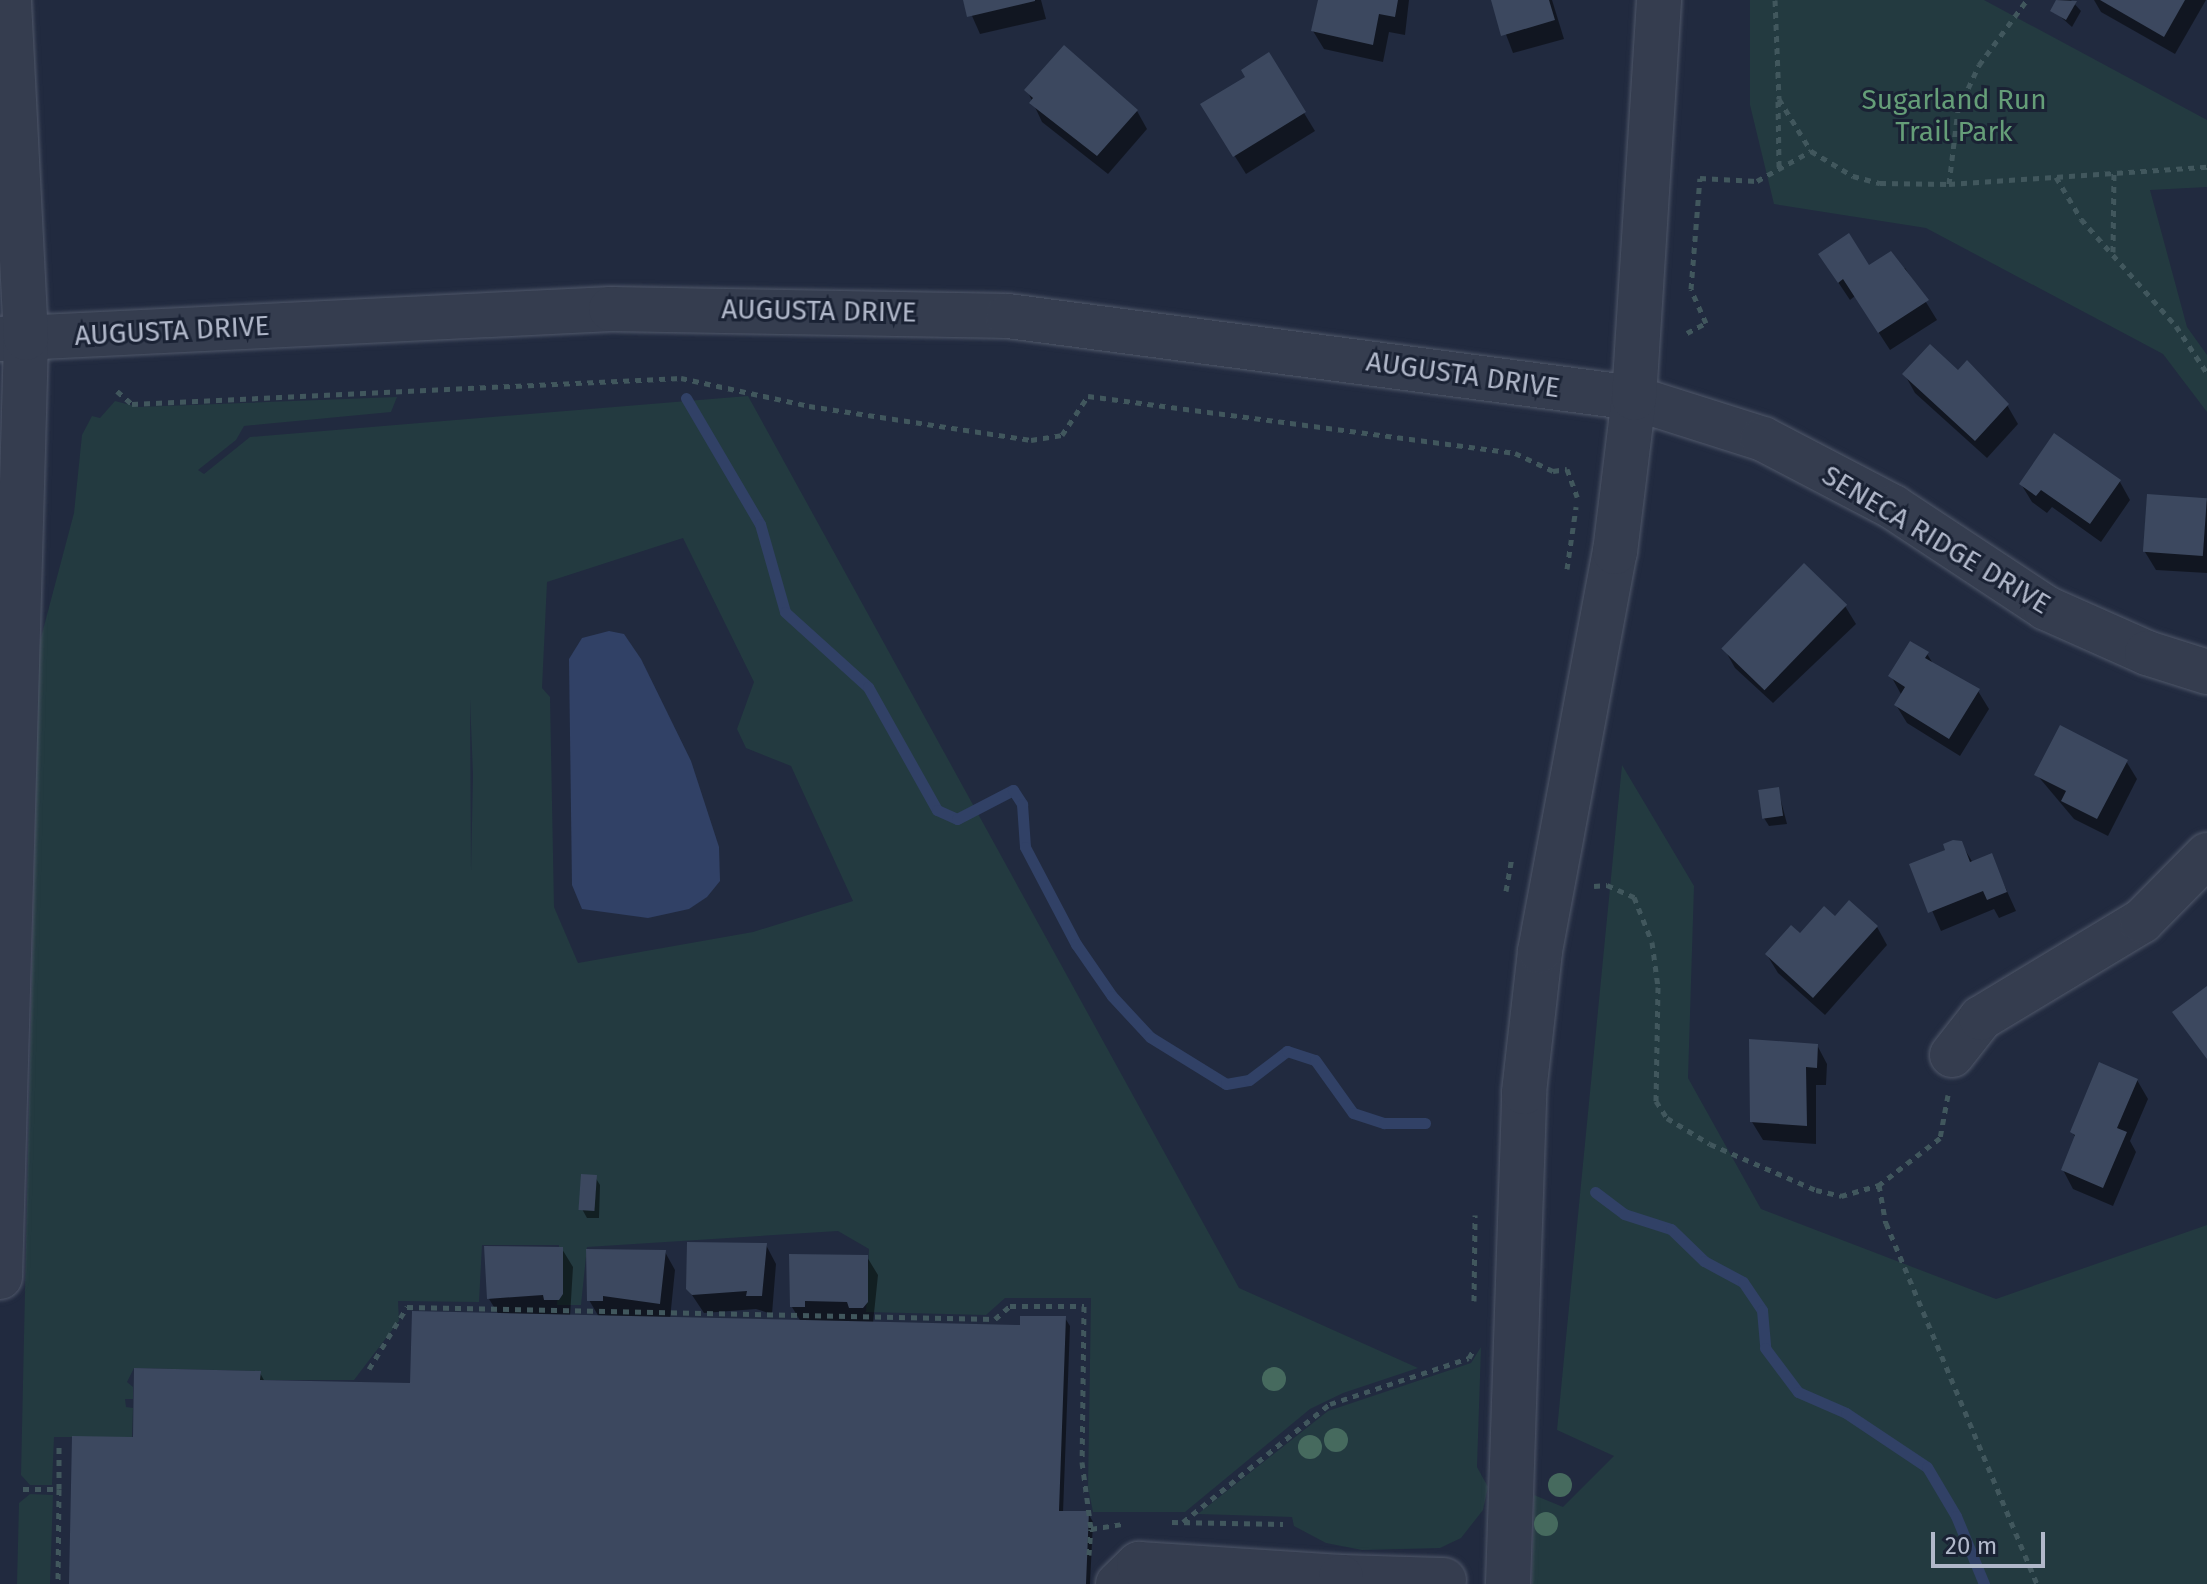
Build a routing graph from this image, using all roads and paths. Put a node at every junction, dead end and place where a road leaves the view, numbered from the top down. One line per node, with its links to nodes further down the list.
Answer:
1 (1659, 0): 17 (street)
2 (1775, 0): 5 (path)
3 (2027, 0): 11 (path)
4 (6, 14): 14 (street)
5 (1777, 94): 6 (path); 8 (path)
6 (1811, 151): 8 (path); 11 (path)
7 (2207, 167): 9 (path)
8 (1779, 168): 13 (path)
9 (2114, 173): 10 (path); 12 (path)
10 (2056, 177): 11 (path); 12 (path)
11 (1949, 184)
12 (2113, 253): 15 (path)
13 (1687, 333)
14 (13, 338): 17 (street, AUGUSTA DRIVE); 19 (street)
15 (2207, 373)
16 (117, 391): 18 (path)
17 (1634, 398): 20 (street, SENECA RIDGE DRIVE); 37 (street)
18 (1567, 469)
19 (9, 571): 25 (street)
20 (2207, 672)
21 (2207, 855): 23 (street)
22 (1579, 893): 24 (path)
23 (1952, 1055): 24 (path)
24 (1879, 1185): 38 (path)
25 (0, 1277)
26 (1478, 1341): 31 (path)
27 (369, 1369): 32 (path)
28 (59, 1445): 30 (path)
29 (23, 1489): 30 (path)
30 (59, 1489): 35 (path)
31 (1183, 1522)
32 (1091, 1529)
33 (1341, 1580): 34 (street); 36 (street)
34 (1444, 1580)
35 (58, 1584)
36 (1118, 1584)
37 (1508, 1584)
38 (2037, 1584)

